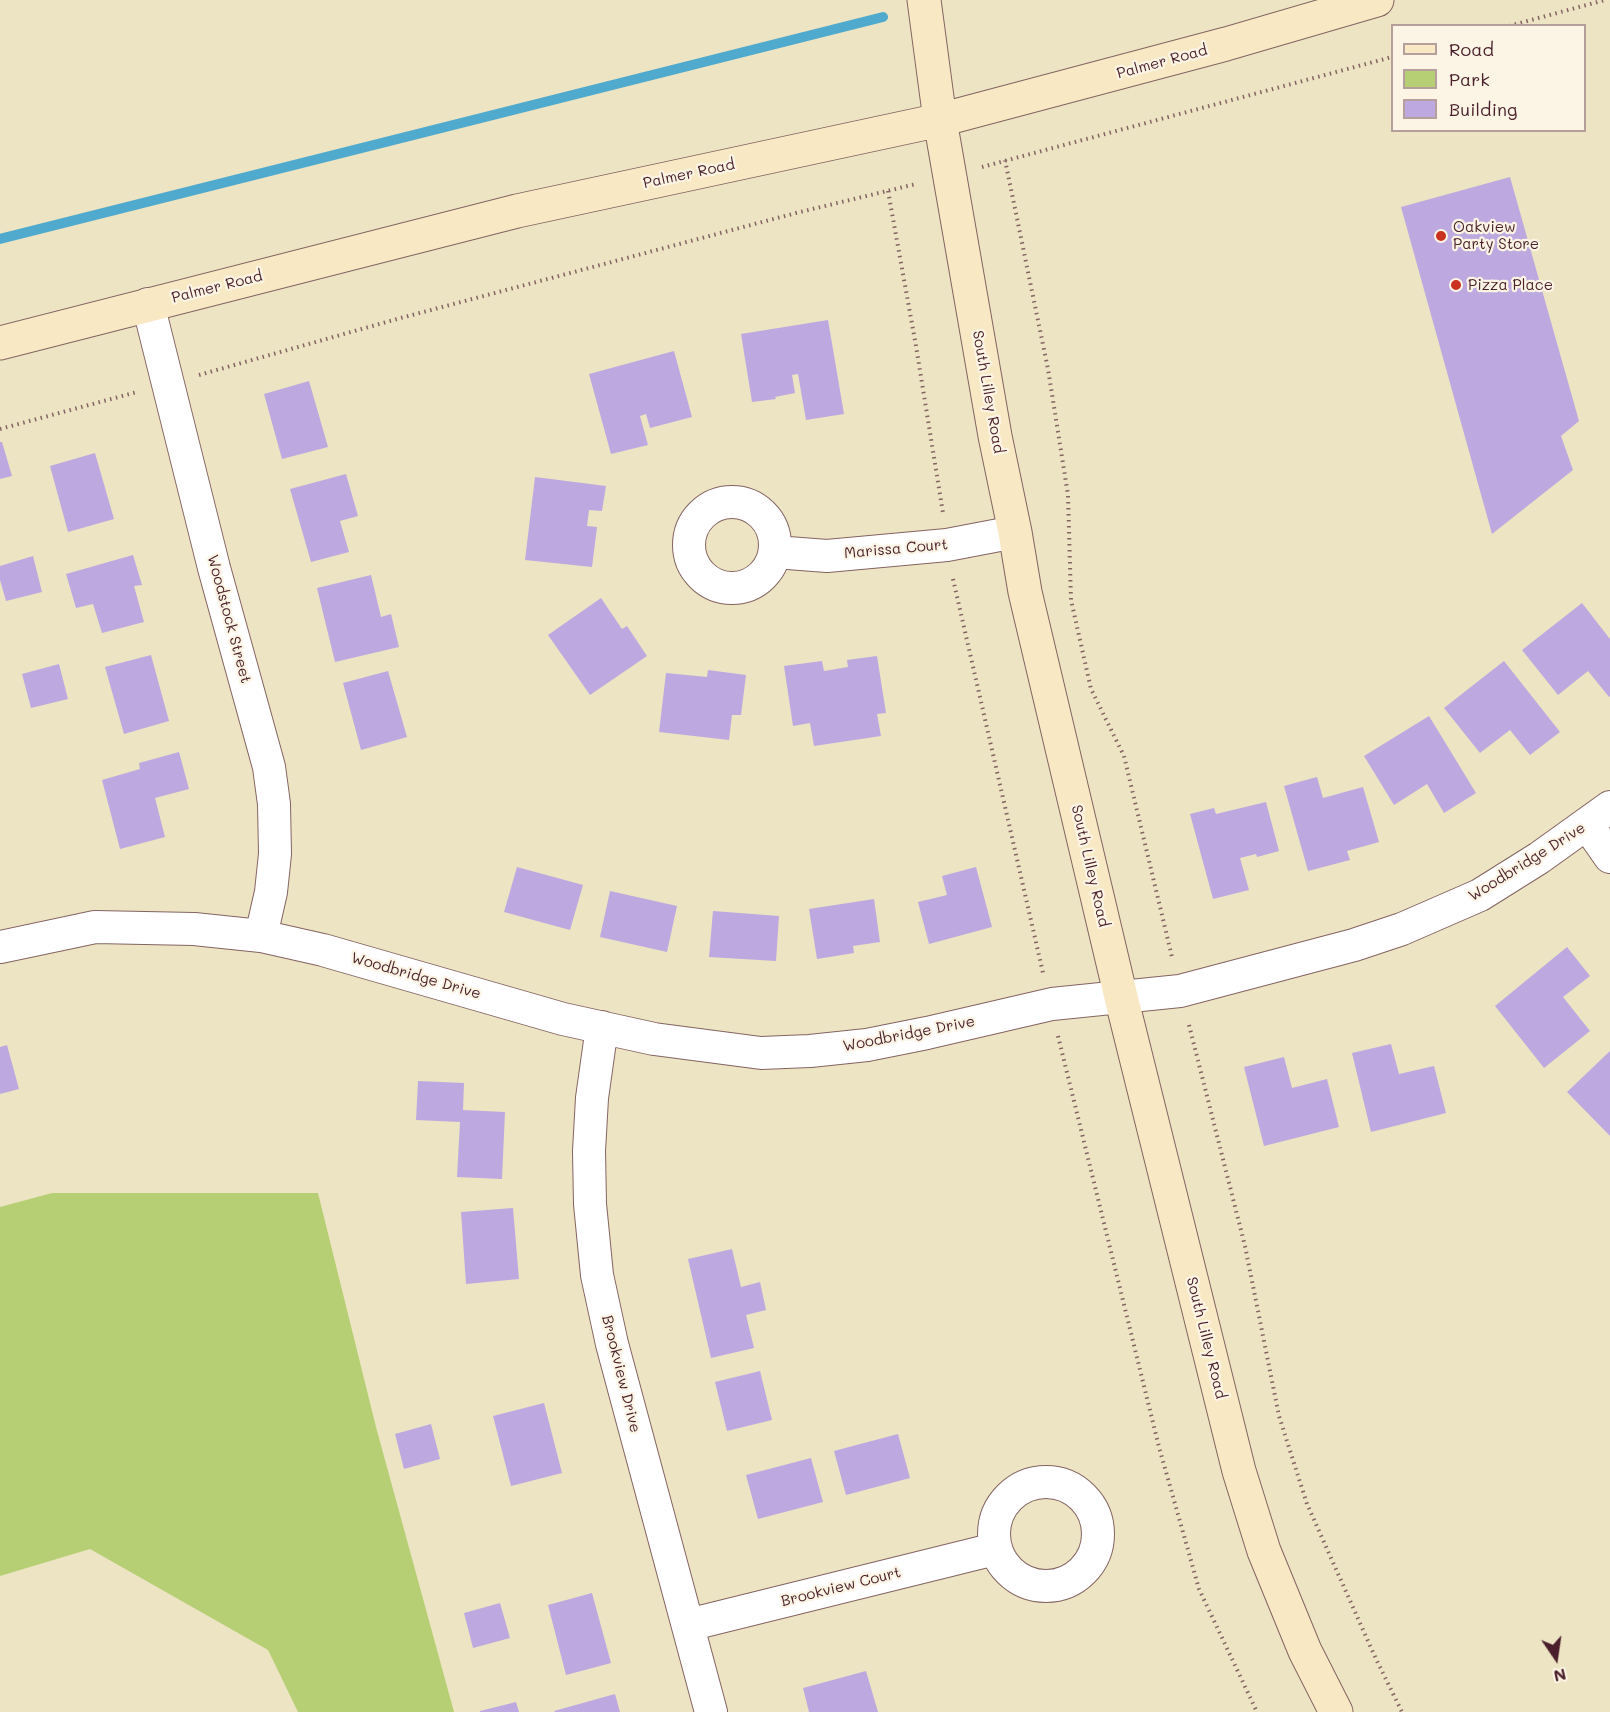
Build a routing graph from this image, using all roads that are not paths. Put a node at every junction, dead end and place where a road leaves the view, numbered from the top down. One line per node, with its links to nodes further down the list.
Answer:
1 (924, 0): 3 (street, South Lilley Road)
2 (1377, 0): 3 (street, Palmer Road)
3 (940, 120): 4 (street, Palmer Road); 6 (street, South Lilley Road)
4 (148, 304): 5 (street, Palmer Road); 10 (street, Woodstock Street)
5 (0, 343)
6 (1015, 532): 7 (street, Marissa Court); 12 (street, South Lilley Road)
7 (775, 552)
8 (1599, 816): 9 (street); 12 (street, Woodbridge Drive)
9 (1610, 857)
10 (261, 936): 11 (street, Woodbridge Drive); 13 (street, Woodbridge Drive)
11 (0, 947)
12 (1121, 996): 13 (street, Woodbridge Drive); 17 (street, South Lilley Road)
13 (602, 1027): 15 (street, Brookview Drive)
14 (995, 1549): 15 (street, Brookview Court)
15 (688, 1625): 16 (street, Brookview Drive)
16 (711, 1712)
17 (1336, 1712)

